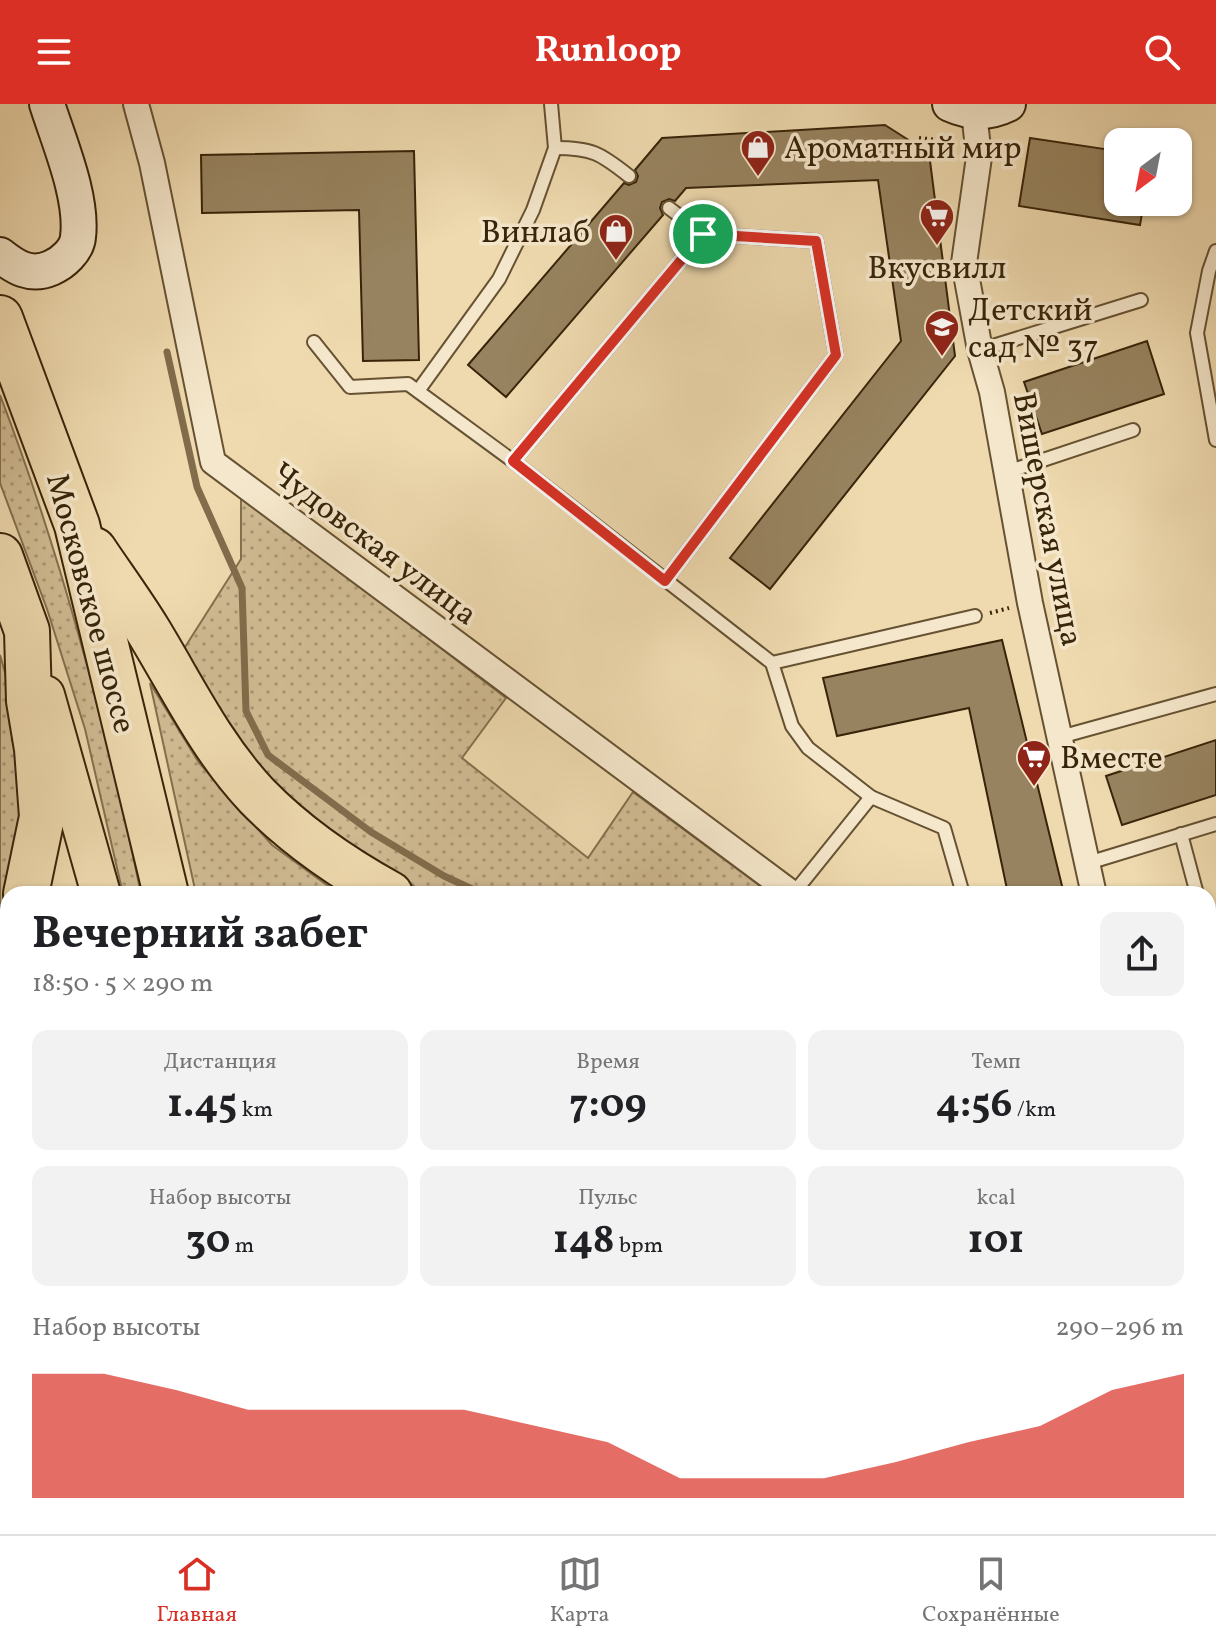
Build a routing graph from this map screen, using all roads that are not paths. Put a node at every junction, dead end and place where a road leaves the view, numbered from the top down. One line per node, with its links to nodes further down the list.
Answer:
1 (47, 104): 11 (street)
2 (136, 104): 37 (street, Чудовская улица)
3 (551, 104): 6 (lane)
4 (1008, 104): 5 (street)
5 (962, 108): 15 (street, Вишерская улица)
6 (555, 148): 7 (lane); 16 (lane)
7 (629, 176)
8 (669, 208): 9 (lane)
9 (703, 234): 19 (lane); 23 (lane)
10 (1216, 251): 18 (lane)
11 (0, 255)
12 (1141, 300): 15 (lane)
13 (0, 318): 21 (highway, Московское шоссе)
14 (314, 342): 16 (lane)
15 (980, 350): 20 (street, Вишерская улица)
16 (418, 391): 19 (lane)
17 (1133, 430): 20 (lane)
18 (1216, 440)
19 (513, 461): 23 (lane)
20 (1007, 472): 28 (street, Вишерская улица)
21 (77, 525): 35 (highway, Московское шоссе); 36 (highway)
22 (0, 556): 25 (highway)
23 (665, 581): 26 (lane)
24 (975, 616): 26 (lane)
25 (27, 631): 33 (highway); 34 (main road)
26 (772, 663): 29 (lane)
27 (1216, 694): 28 (lane)
28 (1060, 737): 32 (street, Вишерская улица)
29 (871, 797): 38 (lane); 39 (lane)
30 (1216, 824): 31 (lane)
31 (1181, 834): 32 (lane); 41 (lane)
32 (1088, 863): 40 (street, Вишерская улица)
33 (28, 886)
34 (99, 886)
35 (164, 886)
36 (375, 886)
37 (782, 886)
38 (799, 886)
39 (961, 886)
40 (1092, 886)
41 (1195, 886)

